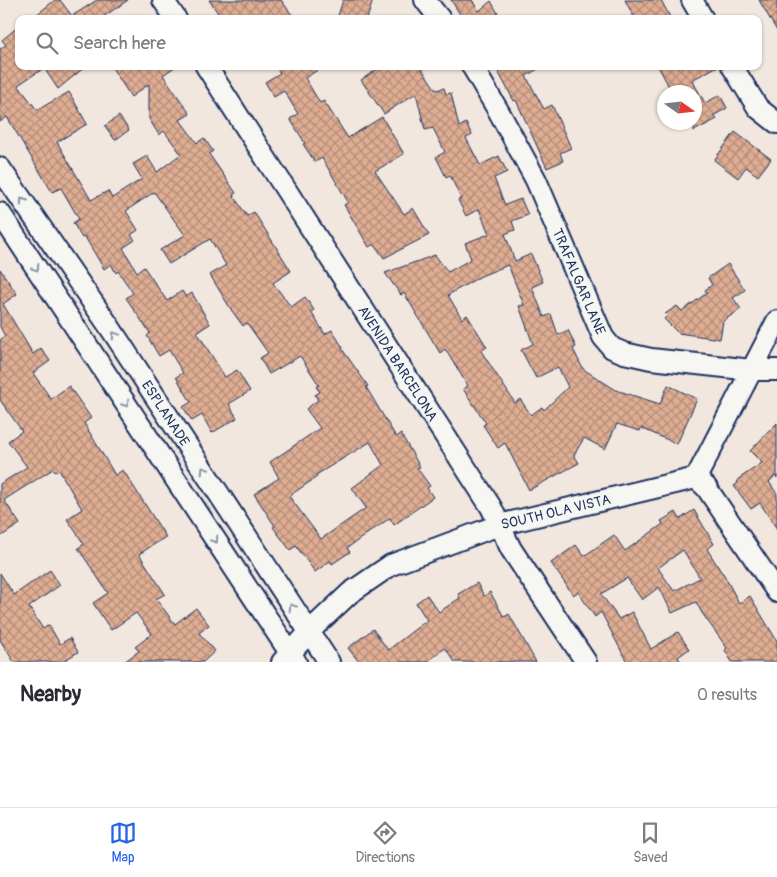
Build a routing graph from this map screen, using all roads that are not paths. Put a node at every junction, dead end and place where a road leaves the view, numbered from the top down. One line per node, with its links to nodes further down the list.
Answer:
1 (164, 0): 4 (street)
2 (425, 0): 5 (street)
3 (692, 0): 6 (street)
4 (173, 15)
5 (437, 15)
6 (701, 15)
7 (209, 70): 17 (street, AVENIDA BARCELONA)
8 (474, 70): 14 (street, TRAFALGAR LANE)
9 (734, 70): 10 (street)
10 (777, 123)
11 (0, 168): 19 (street, ESPLANADE, one-way to 11)
12 (0, 213): 20 (street, ESPLANADE, one-way to 20)
13 (777, 321): 14 (street)
14 (752, 370): 15 (street, TRAFALGAR LANE); 16 (street)
15 (777, 370)
16 (696, 478): 17 (street, SOUTH OLA VISTA); 18 (street)
17 (499, 525): 19 (street, SOUTH OLA VISTA); 22 (street, AVENIDA BARCELONA)
18 (777, 592)
19 (309, 632): 20 (street, SOUTH OLA VISTA); 21 (street, ESPLANADE)
20 (290, 659)
21 (329, 662)
22 (586, 662)

